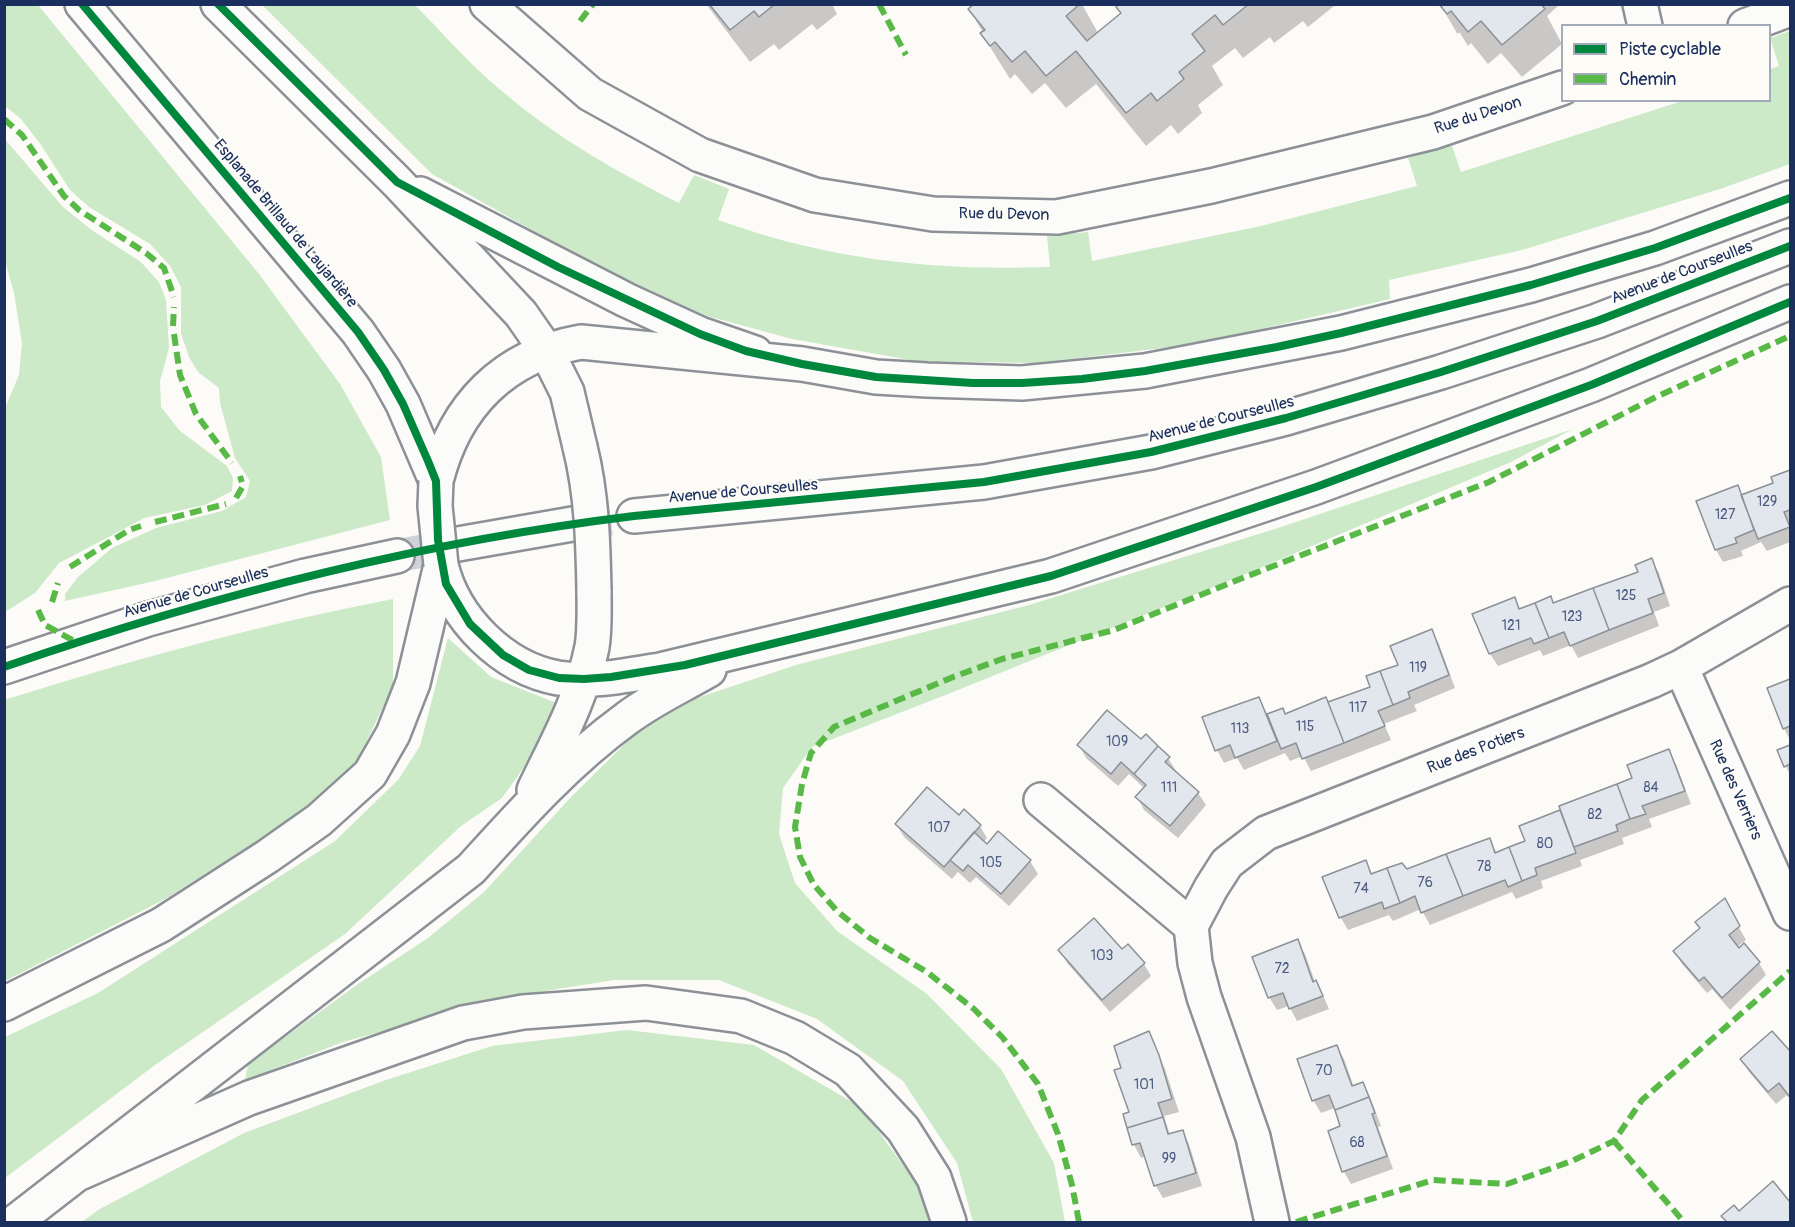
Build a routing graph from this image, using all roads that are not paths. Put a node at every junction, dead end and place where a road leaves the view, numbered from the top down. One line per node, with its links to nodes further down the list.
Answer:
1 (82, 4): 15 (main road, Esplanade Brillaud de Laujardière)
2 (218, 4): 9 (main road)
3 (487, 4): 8 (main road, Rue du Devon)
4 (1640, 4): 6 (main road)
5 (1791, 9): 7 (main road)
6 (1645, 24)
7 (1750, 24)
8 (1561, 89)
9 (397, 182): 13 (main road); 14 (main road)
10 (1791, 198): 14 (main road)
11 (1791, 246): 16 (main road, Avenue de Courseulles)
12 (1791, 302): 21 (main road)
13 (546, 350): 14 (main road); 15 (main road); 24 (main road, bridge)
14 (802, 364)
15 (435, 468): 19 (main road, bridge)
16 (634, 516)
17 (578, 523): 19 (main road)
18 (397, 556): 22 (main road, Avenue de Courseulles)
19 (445, 570): 24 (main road); 29 (main road)
20 (1791, 604): 23 (main road, Rue des Potiers)
21 (746, 650): 24 (main road); 26 (main road)
22 (4, 667)
23 (1681, 667): 27 (main road, Rue des Verriers); 28 (main road, Rue des Potiers)
24 (584, 679): 26 (main road)
25 (1041, 800): 28 (main road)
26 (525, 808): 30 (main road)
27 (1791, 913)
28 (1191, 926): 33 (main road)
29 (4, 1004)
30 (80, 1173): 31 (main road); 32 (main road)
31 (15, 1222)
32 (949, 1222)
33 (1272, 1222)

